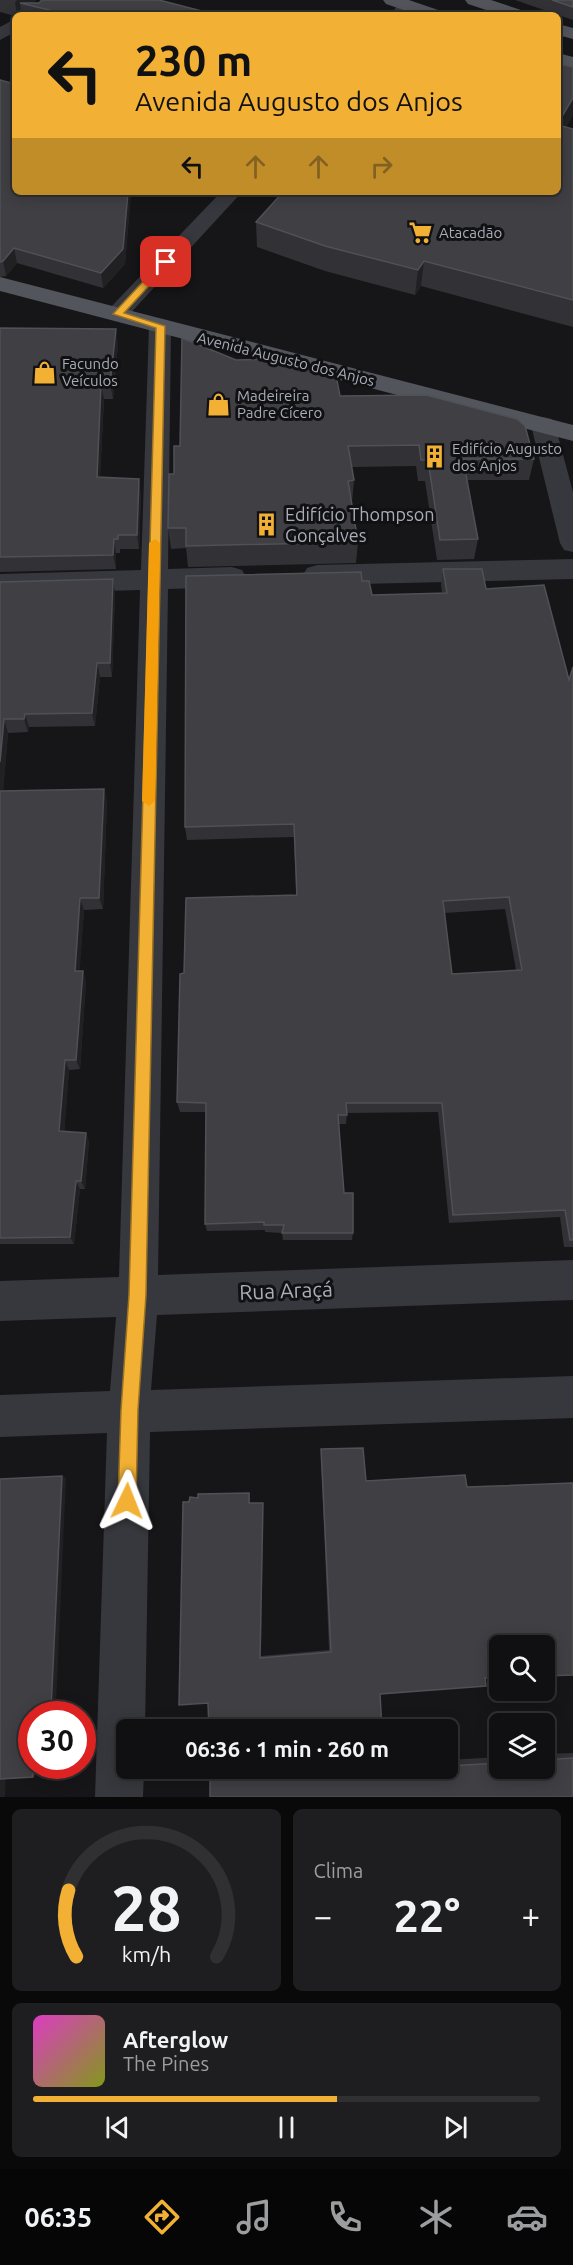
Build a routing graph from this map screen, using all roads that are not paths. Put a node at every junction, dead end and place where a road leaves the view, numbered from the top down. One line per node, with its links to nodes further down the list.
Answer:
1 (474, 0): 4 (main road)
2 (399, 7): 3 (main road)
3 (422, 12)
4 (509, 12)
5 (229, 195): 7 (street)
6 (0, 284): 7 (main road, Avenida Augusto dos Anjos)
7 (117, 314): 8 (main road, Avenida Augusto dos Anjos)
8 (160, 326): 9 (main road, Avenida Augusto dos Anjos); 15 (street)
9 (543, 425): 10 (main road, Avenida Augusto dos Anjos); 11 (street)
10 (573, 433)
11 (573, 543)
12 (573, 569): 13 (street)
13 (297, 576)
14 (261, 577): 15 (street)
15 (154, 579): 16 (street); 18 (street)
16 (0, 584)
17 (573, 1280): 18 (street, Rua Araçá)
18 (138, 1295): 19 (street, Rua Araçá); 21 (street)
19 (0, 1300)
20 (573, 1397): 21 (street)
21 (129, 1410): 22 (street); 23 (street)
22 (0, 1416)
23 (119, 1797)

